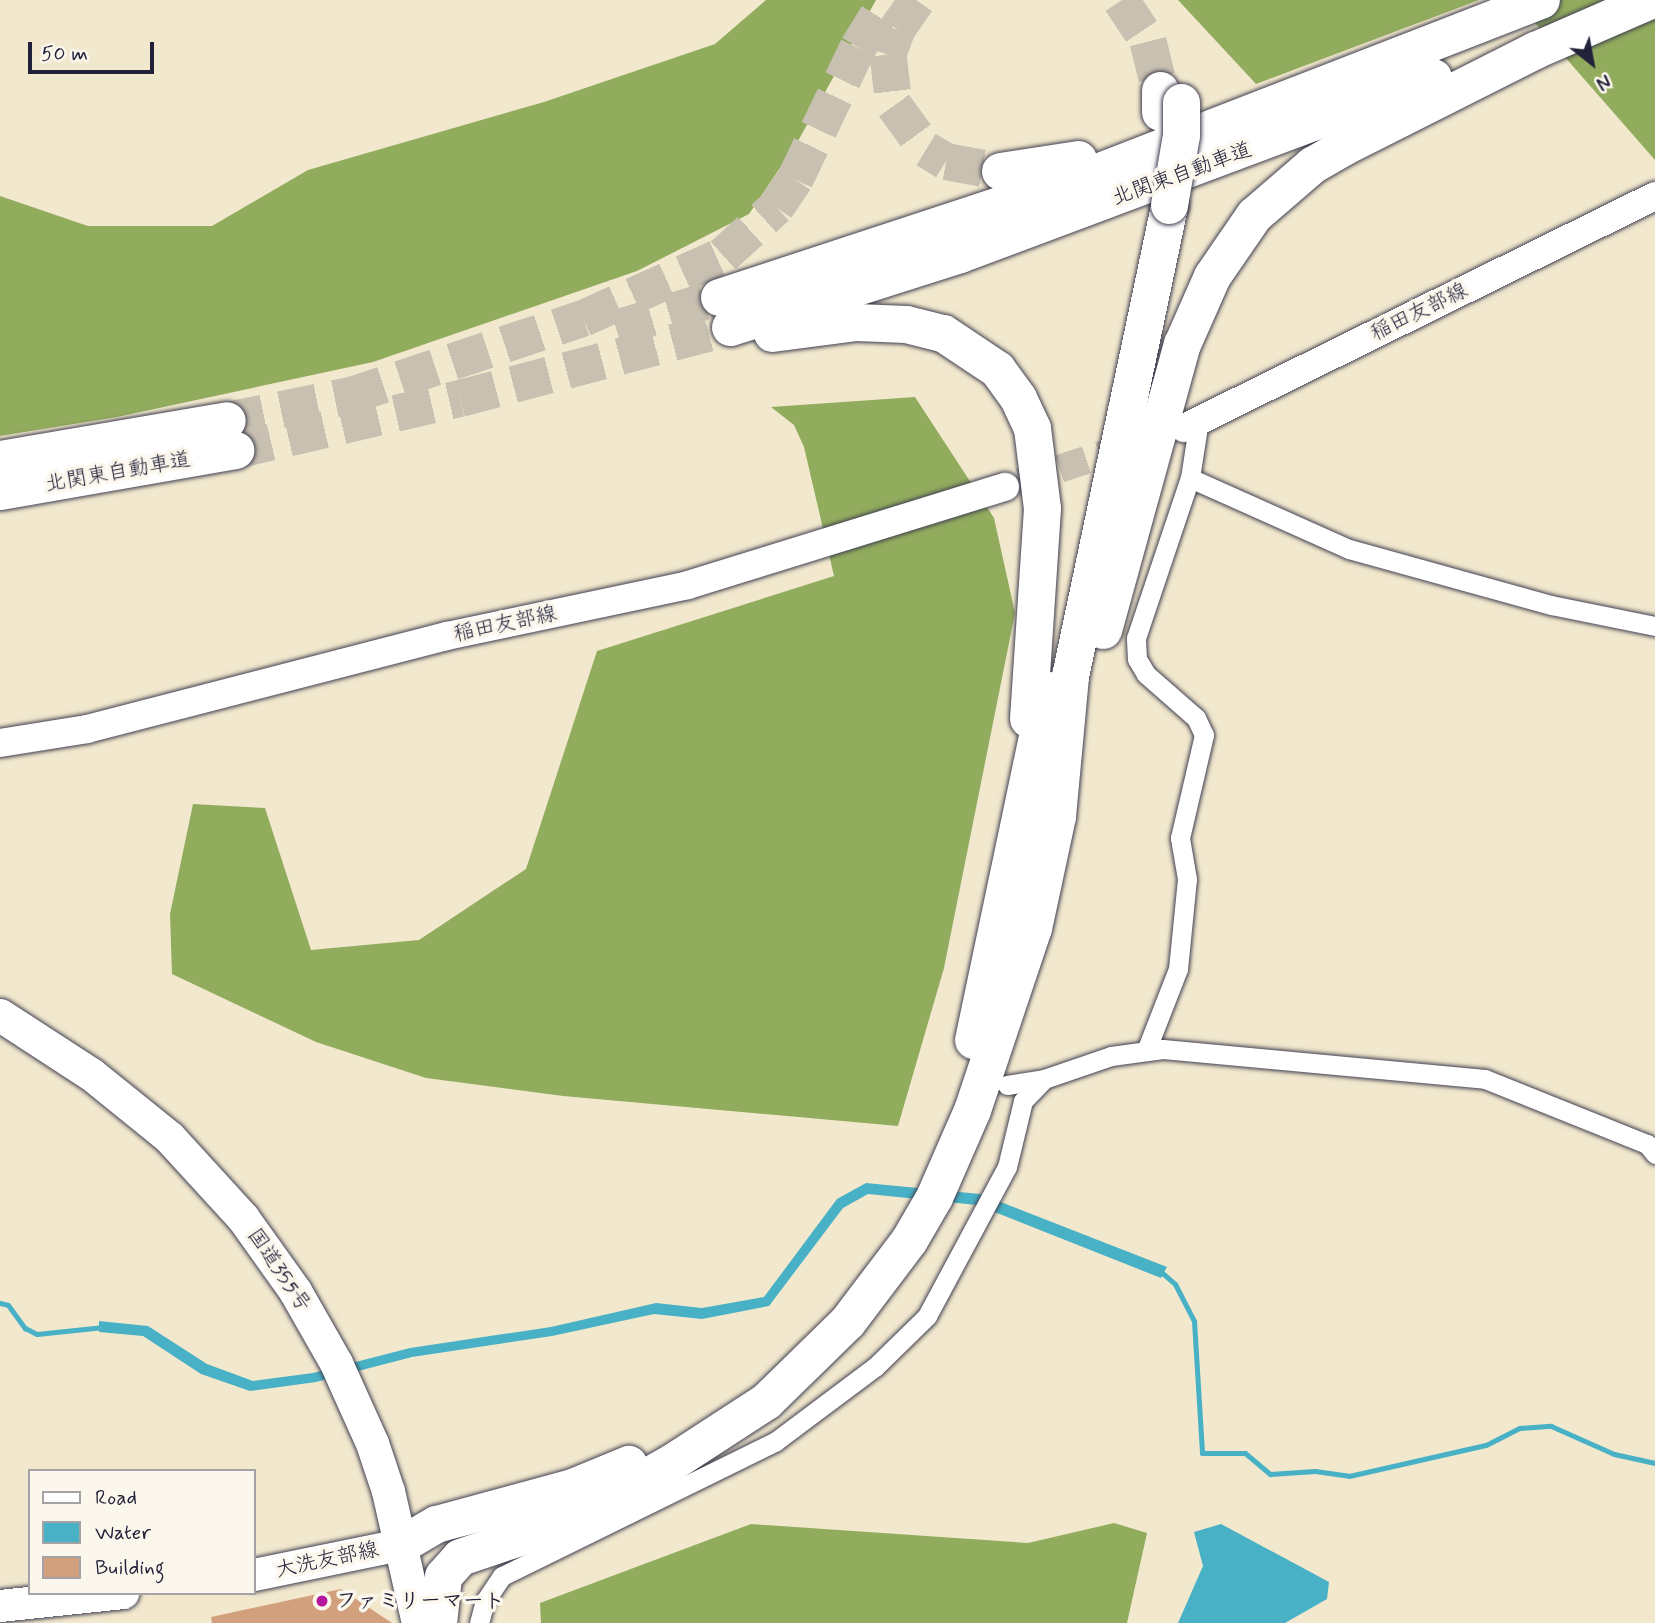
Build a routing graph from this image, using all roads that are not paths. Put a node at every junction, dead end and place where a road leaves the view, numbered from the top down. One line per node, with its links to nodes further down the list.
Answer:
1 (1541, 0): 4 (highway, 北関東自動車道)
2 (1626, 0): 8 (highway, 北関東自動車道)
3 (1650, 0): 18 (highway)
4 (1329, 85): 6 (highway); 8 (highway, 北関東自動車道)
5 (1170, 98): 18 (highway, bridge)
6 (1000, 172)
7 (1655, 196): 9 (main road, 稲田友部線)
8 (729, 321): 18 (highway)
9 (1192, 424): 13 (street)
10 (231, 435): 12 (highway, 北関東自動車道)
11 (0, 459): 12 (highway, 北関東自動車道)
12 (42, 469): 15 (highway, 北関東自動車道)
13 (1189, 478): 16 (street); 20 (street)
14 (1004, 487): 17 (main road, 稲田友部線)
15 (0, 491)
16 (1655, 626)
17 (0, 743)
18 (1041, 814): 24 (highway); 25 (highway)
19 (0, 1015): 25 (highway, 国道355号)
20 (1146, 1051): 21 (street); 23 (street)
21 (1044, 1079): 22 (street); 31 (street)
22 (1007, 1085)
23 (1652, 1144)
24 (626, 1487): 25 (highway); 30 (highway)
25 (400, 1545): 26 (main road, 大洗友部線); 29 (highway, 国道355号)
26 (256, 1575)
27 (104, 1595): 28 (main road)
28 (0, 1606)
29 (418, 1623)
30 (438, 1623)
31 (479, 1623)

